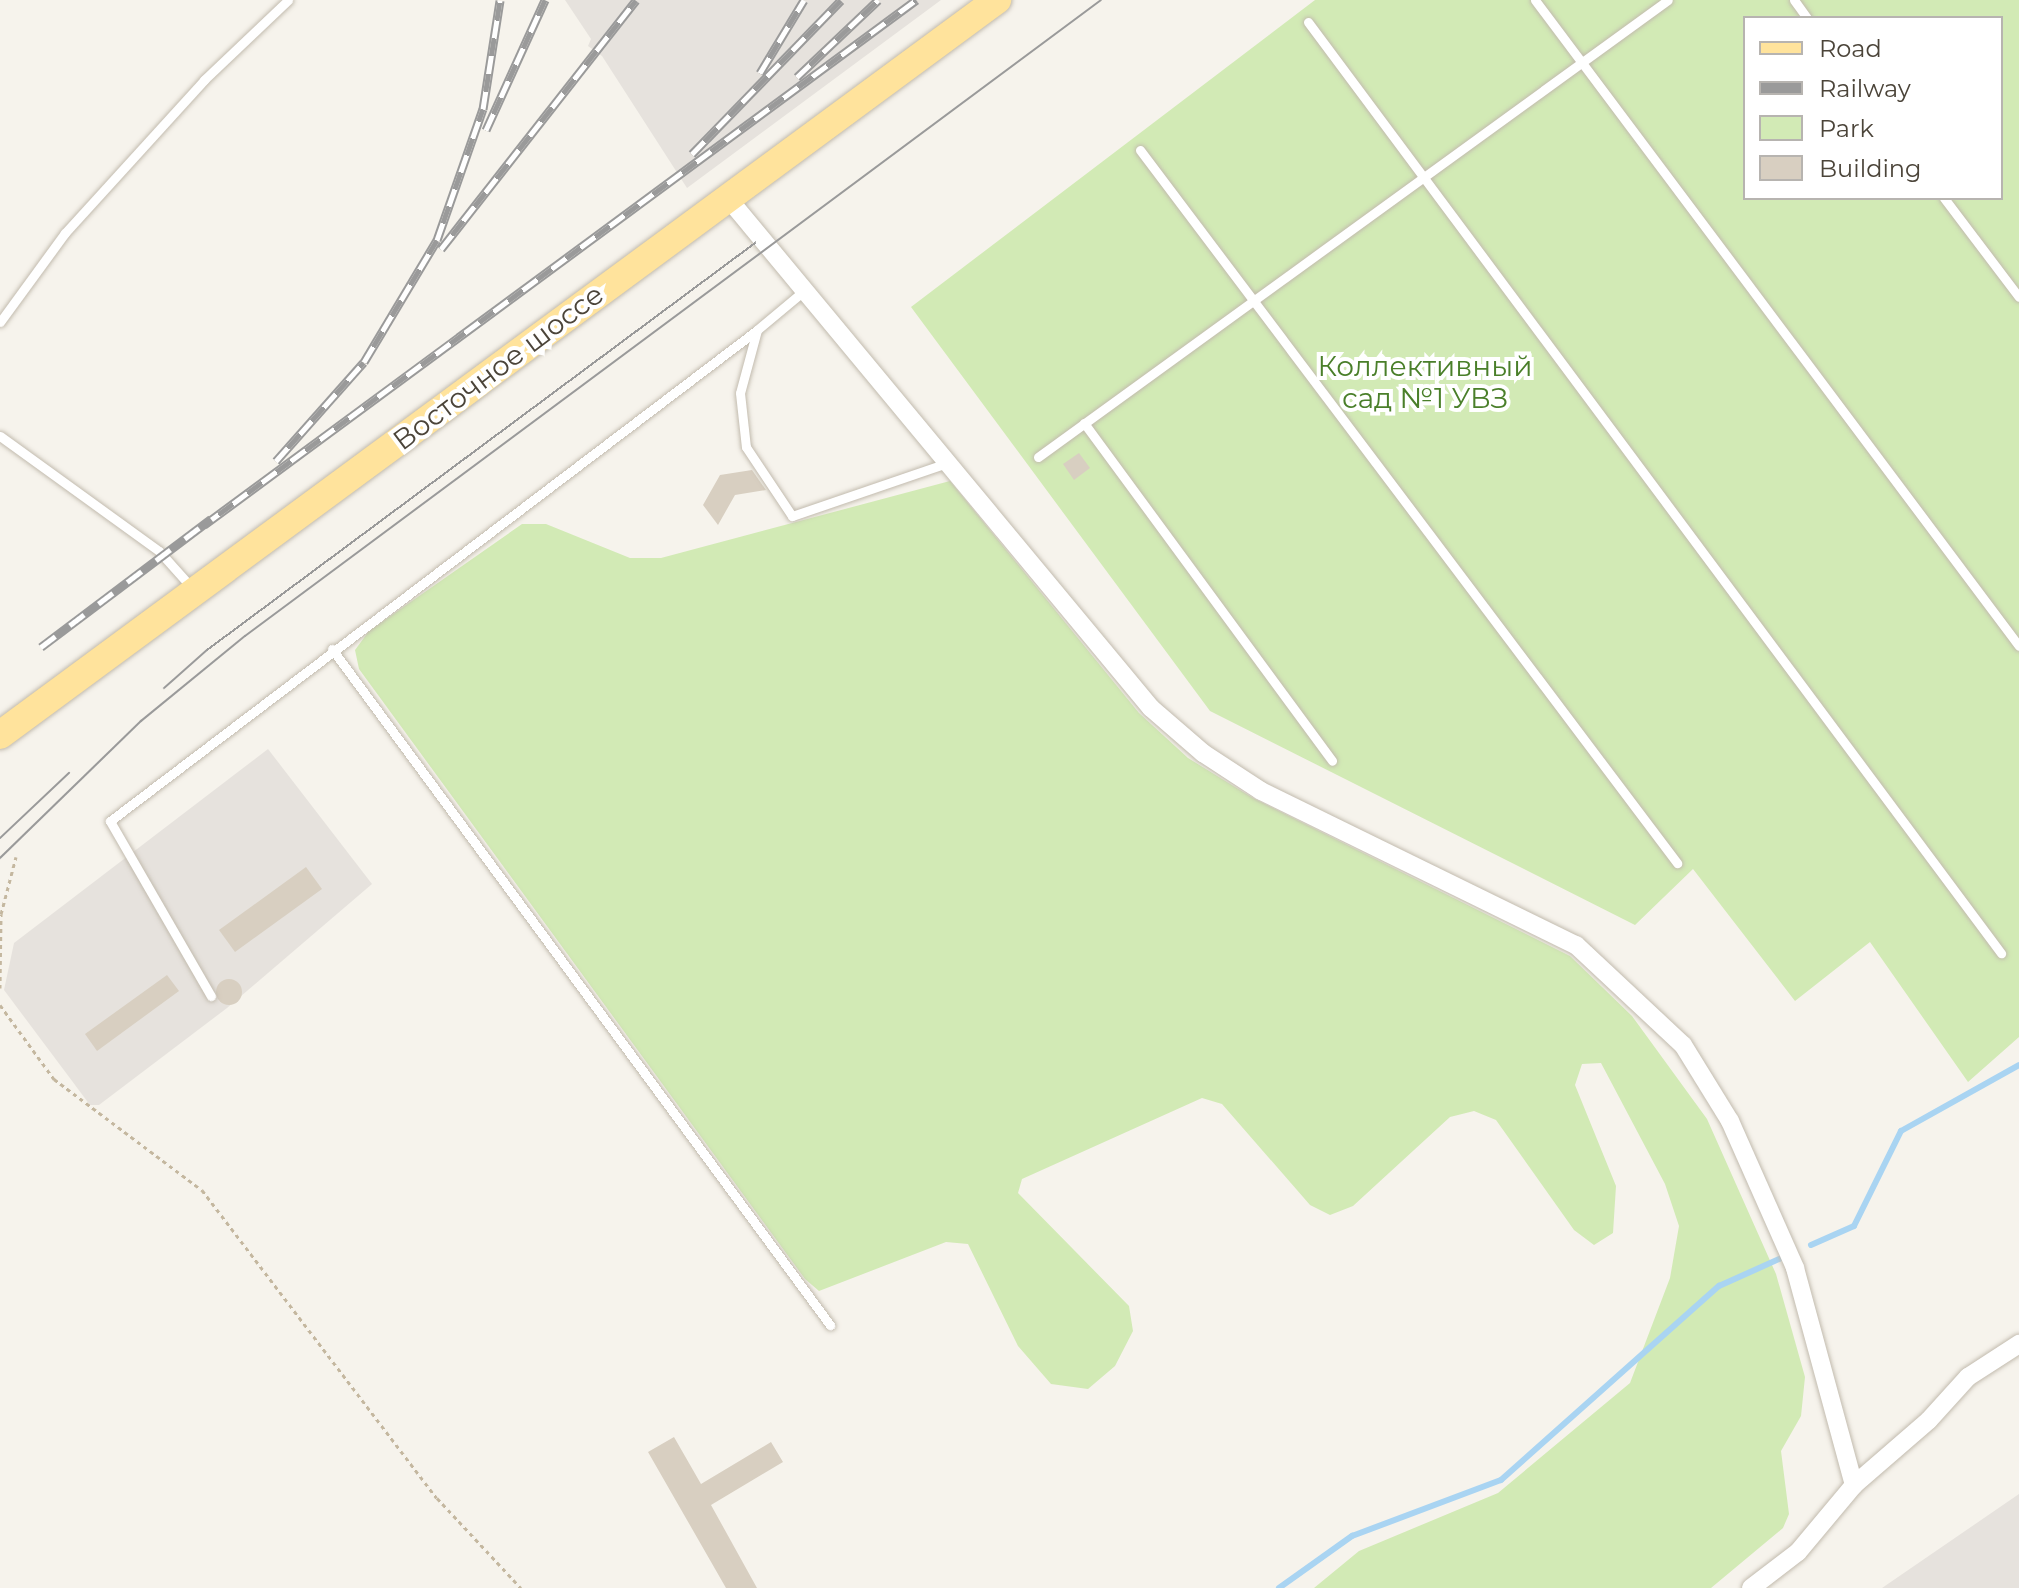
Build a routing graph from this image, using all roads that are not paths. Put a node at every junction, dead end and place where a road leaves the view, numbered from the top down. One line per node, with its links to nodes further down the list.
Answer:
1 (288, 0): 14 (lane)
2 (997, 0): 9 (main road, Восточное шоссе)
3 (1535, 0): 6 (lane)
4 (1668, 0): 6 (lane)
5 (1308, 22): 8 (lane)
6 (1583, 61): 8 (lane); 21 (lane)
7 (1140, 150): 13 (lane)
8 (1422, 178): 13 (lane); 26 (lane)
9 (727, 197): 11 (street); 20 (main road, Восточное шоссе)
10 (1946, 200): 12 (lane)
11 (806, 289): 15 (lane); 19 (street)
12 (2019, 297)
13 (1257, 298): 16 (lane); 25 (lane)
14 (0, 322)
15 (757, 330): 19 (lane); 22 (lane)
16 (1084, 423): 18 (lane); 24 (lane)
17 (0, 436): 20 (lane)
18 (1038, 457)
19 (952, 461): 30 (street)
20 (196, 592): 23 (main road, Восточное шоссе)
21 (2019, 646)
22 (332, 649): 27 (lane); 28 (lane)
23 (0, 735)
24 (1332, 761)
25 (1677, 863)
26 (2001, 953)
27 (211, 996)
28 (830, 1325)
29 (2019, 1344): 30 (street)
30 (1854, 1485): 31 (street)
31 (1751, 1588)

